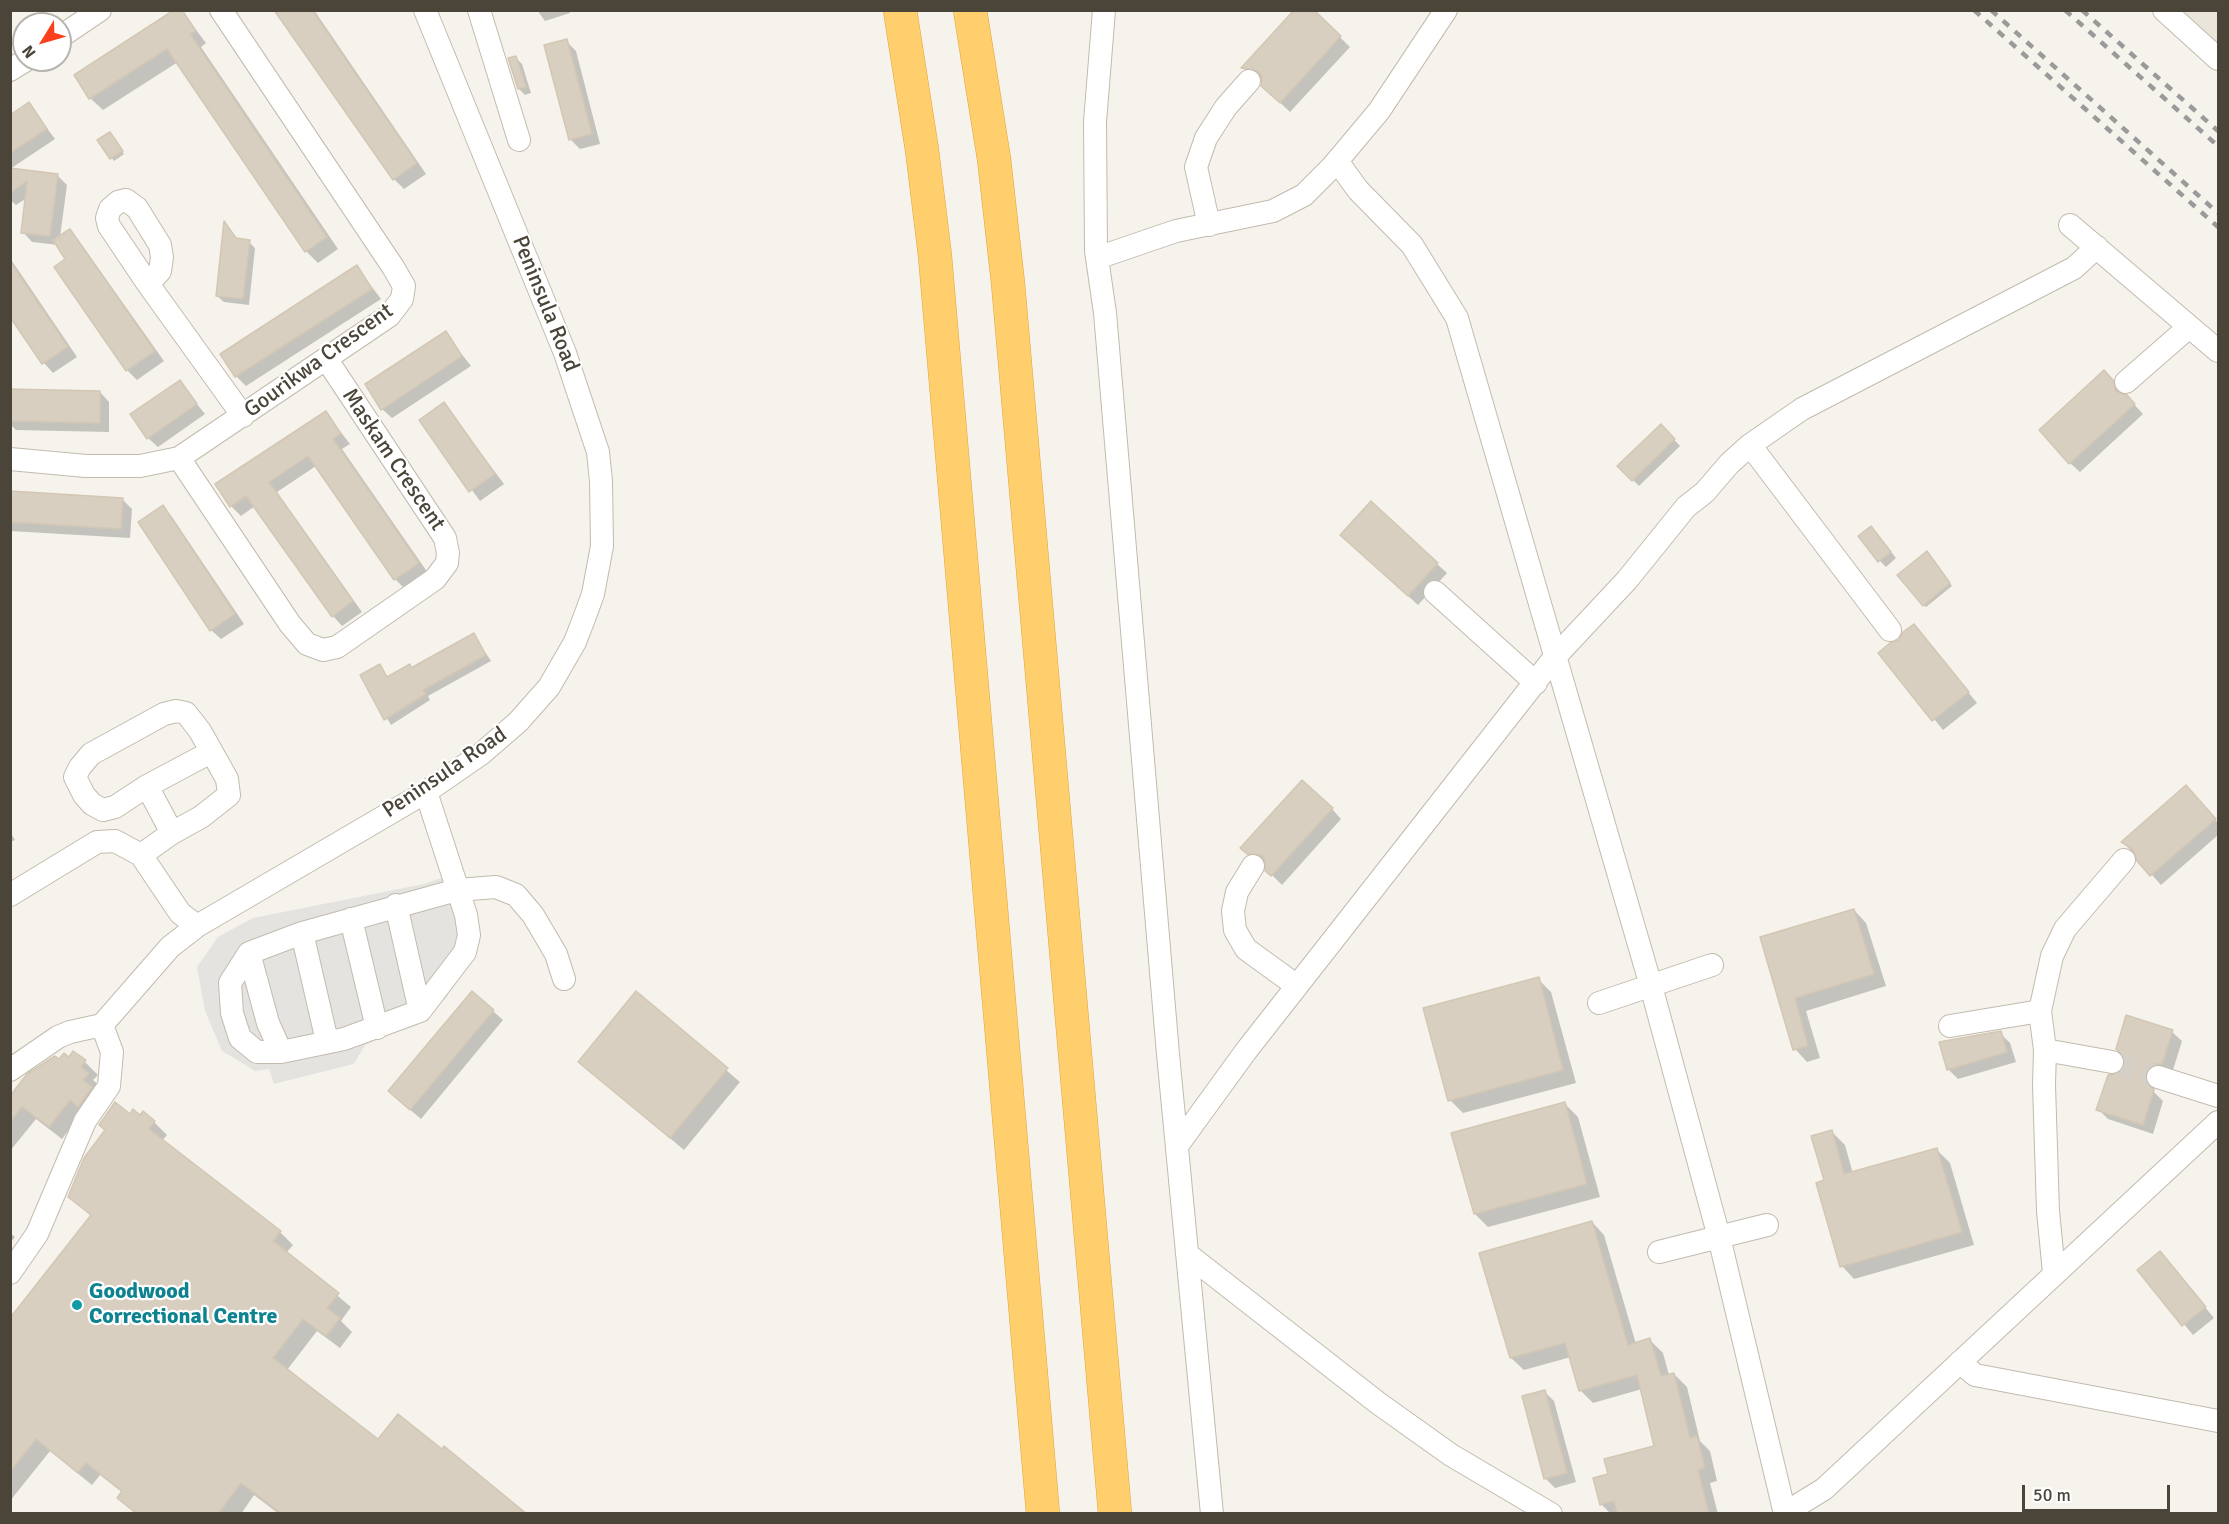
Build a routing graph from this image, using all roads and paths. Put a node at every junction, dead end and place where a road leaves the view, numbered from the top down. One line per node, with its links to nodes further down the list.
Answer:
1 (100, 10): 10 (street)
2 (221, 10): 22 (street, Gourikwa Crescent)
3 (425, 10): 34 (street, Peninsula Road)
4 (479, 10): 13 (street)
5 (900, 10): 74 (highway)
6 (970, 10): 75 (highway)
7 (1104, 10): 18 (street)
8 (1446, 10): 14 (street)
9 (2164, 10): 11 (street)
10 (72, 29)
11 (2218, 58)
12 (1249, 81): 15 (street)
13 (519, 140)
14 (1337, 161): 15 (street); 30 (street)
15 (1209, 225): 18 (street)
16 (2070, 225): 17 (street)
17 (2097, 247): 20 (street); 25 (street)
18 (1097, 258): 64 (street)
19 (148, 284): 24 (street)
20 (2189, 327): 21 (street); 23 (street)
21 (2218, 351)
22 (327, 360): 24 (street, Gourikwa Crescent); 26 (street, Maskam Crescent)
23 (2126, 381)
24 (243, 416): 26 (street, Gourikwa Crescent)
25 (1750, 445): 29 (street); 30 (street)
26 (179, 458): 27 (street, Gourikwa Crescent)
27 (10, 459)
28 (1435, 592): 31 (street)
29 (1890, 630)
30 (1554, 658): 31 (street); 49 (street)
31 (1536, 683): 48 (street)
32 (211, 752): 33 (street); 33 (street); 35 (street)
33 (147, 786): 35 (street)
34 (426, 792): 39 (street); 43 (street, Peninsula Road)
35 (172, 832): 36 (street)
36 (141, 855): 40 (street); 43 (street)
37 (2124, 860): 52 (street)
38 (1253, 866): 48 (street)
39 (457, 890): 41 (street); 47 (street); 51 (street)
40 (10, 895)
41 (396, 905): 42 (street); 51 (street)
42 (351, 919): 44 (street); 55 (street)
43 (197, 926): 53 (street, Peninsula Road)
44 (302, 933): 45 (street); 56 (street)
45 (249, 953): 58 (street); 58 (street)
46 (1712, 966): 49 (street)
47 (564, 979)
48 (1297, 986): 64 (street)
49 (1651, 986): 50 (street); 66 (street)
50 (1599, 1004)
51 (420, 1011): 55 (street)
52 (2040, 1011): 54 (street); 57 (street)
53 (102, 1024): 60 (street); 69 (street)
54 (1950, 1026)
55 (377, 1028): 56 (street)
56 (327, 1041): 58 (street)
57 (2045, 1050): 59 (street); 70 (street)
58 (281, 1052)
59 (2112, 1062)
60 (10, 1070)
61 (2158, 1077): 62 (street)
62 (2218, 1096)
63 (2218, 1122): 70 (street)
64 (1177, 1146): 68 (street)
65 (1767, 1225): 66 (street)
66 (1719, 1237): 67 (street); 73 (street)
67 (1659, 1252)
68 (1187, 1254): 76 (street); 77 (street)
69 (10, 1273)
70 (2054, 1273): 71 (street)
71 (1960, 1362): 72 (street); 73 (street)
72 (2218, 1421)
73 (1785, 1513)
74 (1042, 1514)
75 (1115, 1514)
76 (1212, 1514)
77 (1551, 1514)

